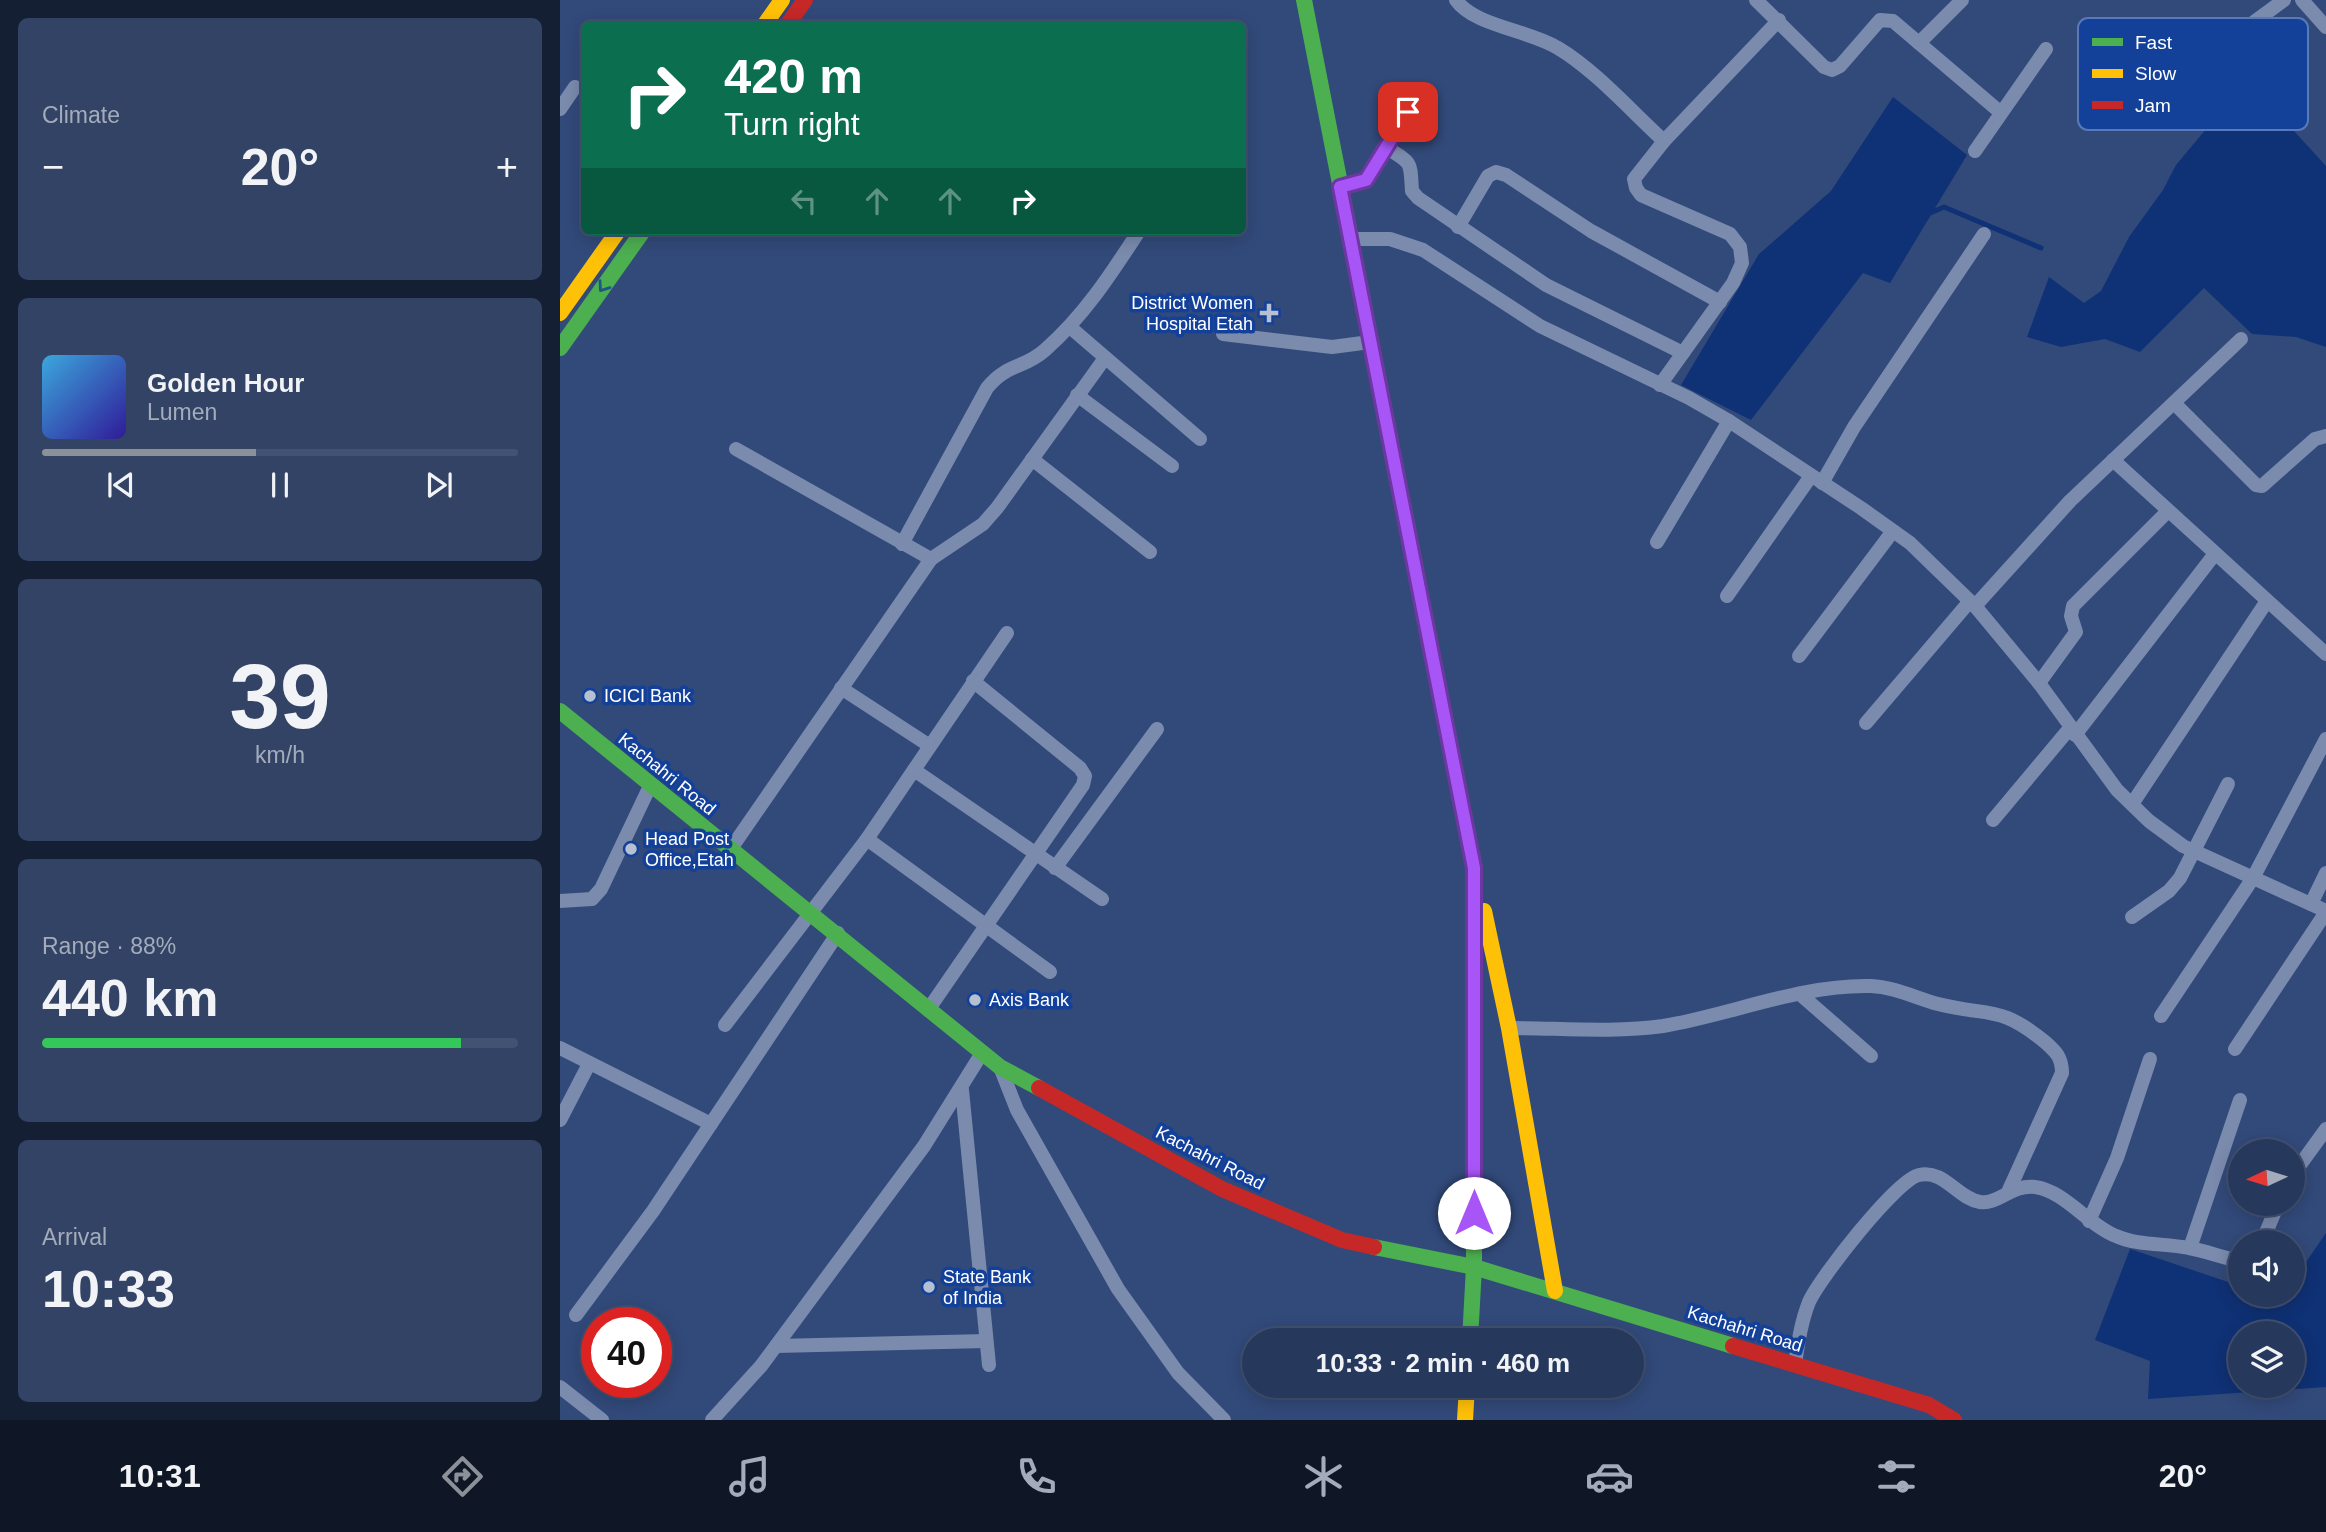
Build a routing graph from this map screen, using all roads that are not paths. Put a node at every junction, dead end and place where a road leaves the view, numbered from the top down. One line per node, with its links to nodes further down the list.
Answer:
1 (782, 0): 11 (main road)
2 (805, 0): 12 (main road)
3 (1304, 0): 23 (main road)
4 (1456, 0): 20 (street)
5 (1756, 0): 10 (street)
6 (1962, 0): 14 (street)
7 (2284, 0): 9 (street)
8 (2302, 0): 13 (street)
9 (2260, 18)
10 (1779, 20): 14 (street); 20 (street)
11 (767, 21)
12 (790, 21)
13 (2326, 27)
14 (1919, 43): 19 (street)
15 (2046, 50): 19 (street)
16 (575, 87): 18 (street)
17 (1418, 94): 21 (street)
18 (560, 109)
19 (2000, 112): 22 (street)
20 (1664, 141): 30 (street)
21 (1387, 148): 23 (street); 24 (street)
22 (1975, 151)
23 (1340, 187): 29 (main road)
24 (1458, 227): 30 (street); 37 (street)
25 (1984, 234): 49 (street)
26 (615, 235): 31 (main road)
27 (640, 235): 36 (main road, one-way to 36)
28 (1136, 235): 32 (street)
29 (1350, 239): 35 (main road); 39 (street)
30 (1720, 302): 37 (street)
31 (560, 313)
32 (1071, 328): 38 (street); 53 (street)
33 (1223, 334): 35 (street)
34 (2241, 339): 41 (street)
35 (1370, 342): 82 (main road)
36 (560, 348)
37 (1684, 353): 39 (street)
38 (1105, 358): 40 (street); 44 (street)
39 (1660, 385): 42 (street)
40 (1077, 395): 46 (street); 48 (street)
41 (2174, 403): 43 (street); 47 (street)
42 (1729, 421): 49 (street); 52 (street)
43 (2326, 436)
44 (1200, 439)
45 (736, 449): 53 (street)
46 (1032, 460): 54 (street); 56 (street)
47 (2113, 460): 50 (street); 59 (street)
48 (1172, 467)
49 (1817, 479): 51 (street); 57 (street)
50 (2168, 511): 55 (street); 64 (street)
51 (1893, 531): 59 (street); 62 (street)
52 (1657, 541)
53 (902, 544): 56 (street)
54 (1150, 552)
55 (2214, 555): 58 (street); 69 (street)
56 (931, 559): 65 (street)
57 (1727, 596)
58 (2267, 601): 61 (street); 75 (street)
59 (1973, 603): 64 (street); 67 (street)
60 (1007, 633): 63 (street)
61 (2326, 654)
62 (1799, 656)
63 (973, 681): 71 (street); 80 (street)
64 (2039, 684): 69 (street)
65 (841, 688): 71 (street); 78 (street)
66 (560, 711): 73 (main road, Kachahri Road)
67 (1866, 723)
68 (1157, 729): 81 (street)
69 (2073, 732): 75 (street); 76 (street)
70 (2326, 739): 84 (street)
71 (930, 746): 72 (street)
72 (915, 770): 77 (street); 80 (street)
73 (651, 784): 78 (main road, Kachahri Road); 86 (street)
74 (2228, 784): 79 (street)
75 (2132, 804): 79 (street)
76 (1993, 820)
77 (867, 839): 89 (street); 91 (street)
78 (730, 850): 89 (main road, Kachahri Road)
79 (2195, 852): 84 (street); 90 (street)
80 (1035, 854): 81 (street); 91 (street)
81 (1055, 867): 85 (street)
82 (1474, 868): 98 (main road); 116 (main road)
83 (2326, 873): 87 (street)
84 (2253, 878): 87 (street); 96 (street)
85 (1102, 899)
86 (560, 901)
87 (2311, 904): 88 (street)
88 (2326, 911): 100 (street)
89 (809, 912): 92 (main road, Kachahri Road); 97 (street)
90 (2132, 918)
91 (989, 926): 93 (street); 95 (street)
92 (838, 933): 95 (main road, Kachahri Road); 109 (street)
93 (1050, 972)
94 (1801, 995): 98 (street); 102 (street); 112 (street)
95 (928, 1010): 101 (main road, Kachahri Road)
96 (2161, 1016)
97 (725, 1025)
98 (1509, 1028): 117 (main road)
99 (560, 1048): 104 (street)
100 (2235, 1049)
101 (982, 1053): 105 (main road, Kachahri Road); 106 (street)
102 (1871, 1056)
103 (2150, 1059): 113 (street)
104 (589, 1063): 108 (street); 109 (street)
105 (1000, 1067): 116 (main road, Kachahri Road); 128 (street)
106 (962, 1090): 120 (street); 121 (street)
107 (2240, 1100): 114 (street)
108 (560, 1120)
109 (711, 1124): 118 (street)
110 (2326, 1129): 111 (street)
111 (2305, 1158)
112 (2009, 1190): 113 (street); 122 (street)
113 (2089, 1221): 114 (street)
114 (2190, 1248): 115 (street)
115 (2228, 1258)
116 (1474, 1267): 117 (main road, Kachahri Road); 119 (main road)
117 (1555, 1291): 122 (main road, Kachahri Road)
118 (576, 1315)
119 (1471, 1328)
120 (986, 1341): 121 (street); 123 (street)
121 (776, 1346): 127 (street)
122 (1795, 1364): 130 (main road, Kachahri Road)
123 (989, 1365)
124 (560, 1387): 126 (street)
125 (1466, 1398): 129 (main road)
126 (593, 1417)
127 (712, 1420)
128 (1224, 1420)
129 (1465, 1420)
130 (1954, 1420)

